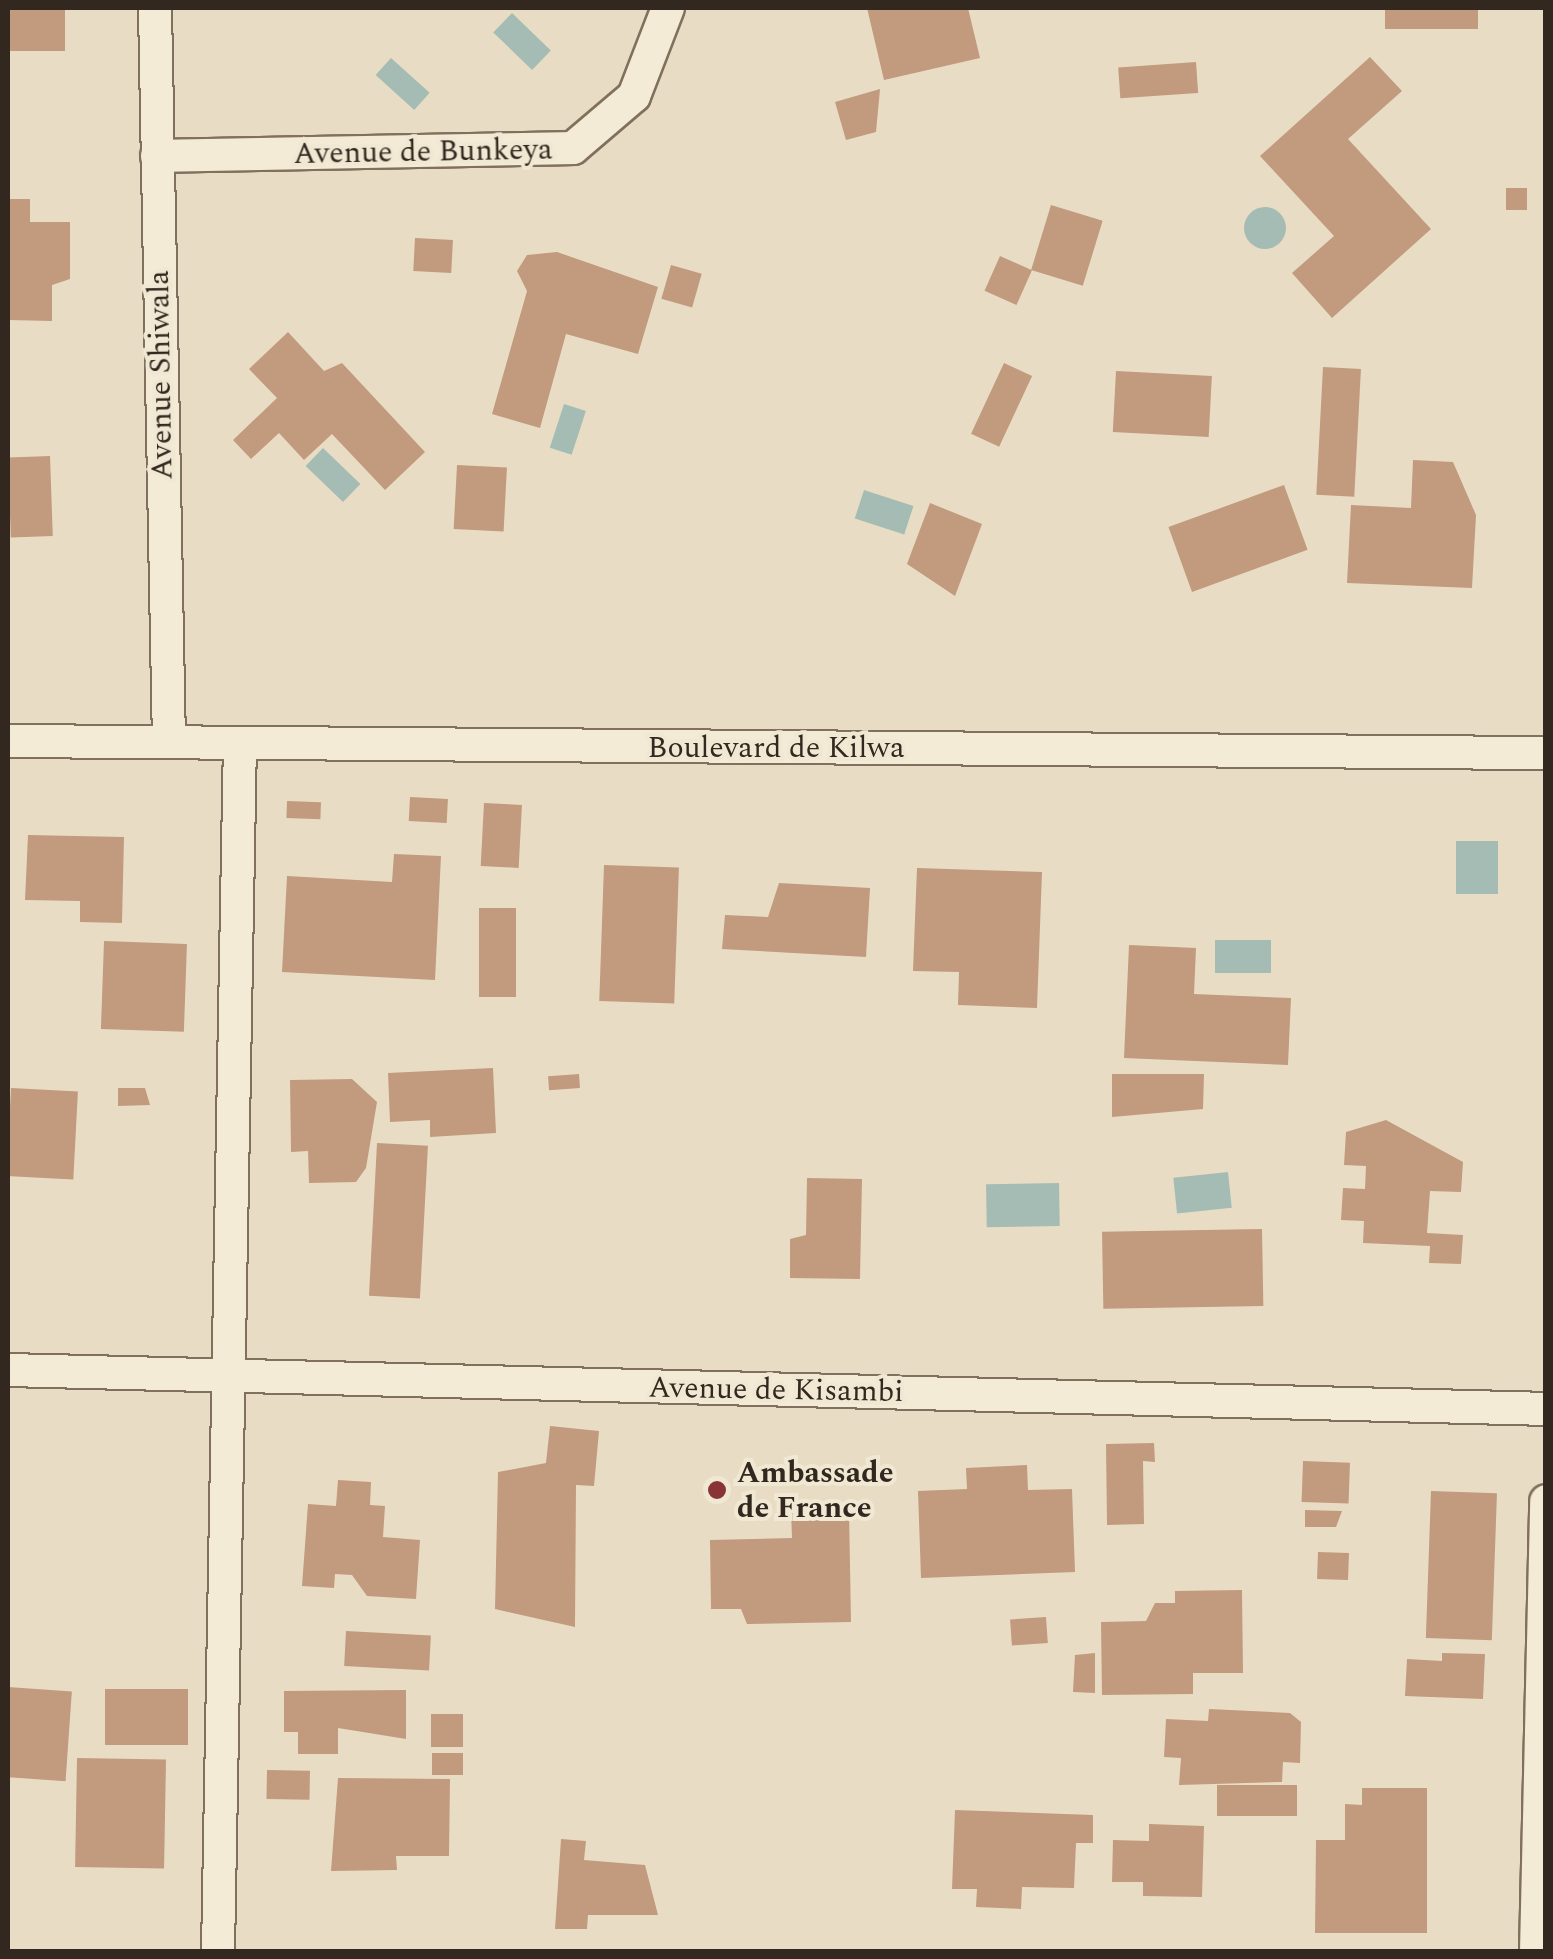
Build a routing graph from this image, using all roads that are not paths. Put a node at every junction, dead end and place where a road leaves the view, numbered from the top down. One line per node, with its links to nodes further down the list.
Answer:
1 (155, 8): 3 (street, Avenue Shiwala)
2 (668, 8): 3 (street, Avenue de Bunkeya)
3 (157, 156): 5 (street, Avenue Shiwala)
4 (8, 742): 5 (street, Boulevard de Kilwa)
5 (168, 742): 6 (street, Boulevard de Kilwa)
6 (240, 746): 7 (street, Boulevard de Kilwa); 9 (street)
7 (1546, 753)
8 (8, 1370): 9 (street, Avenue de Kisambi)
9 (231, 1376): 10 (street, Avenue de Kisambi); 12 (street)
10 (1546, 1408)
11 (1546, 1500): 13 (street)
12 (218, 1952)
13 (1536, 1952)

